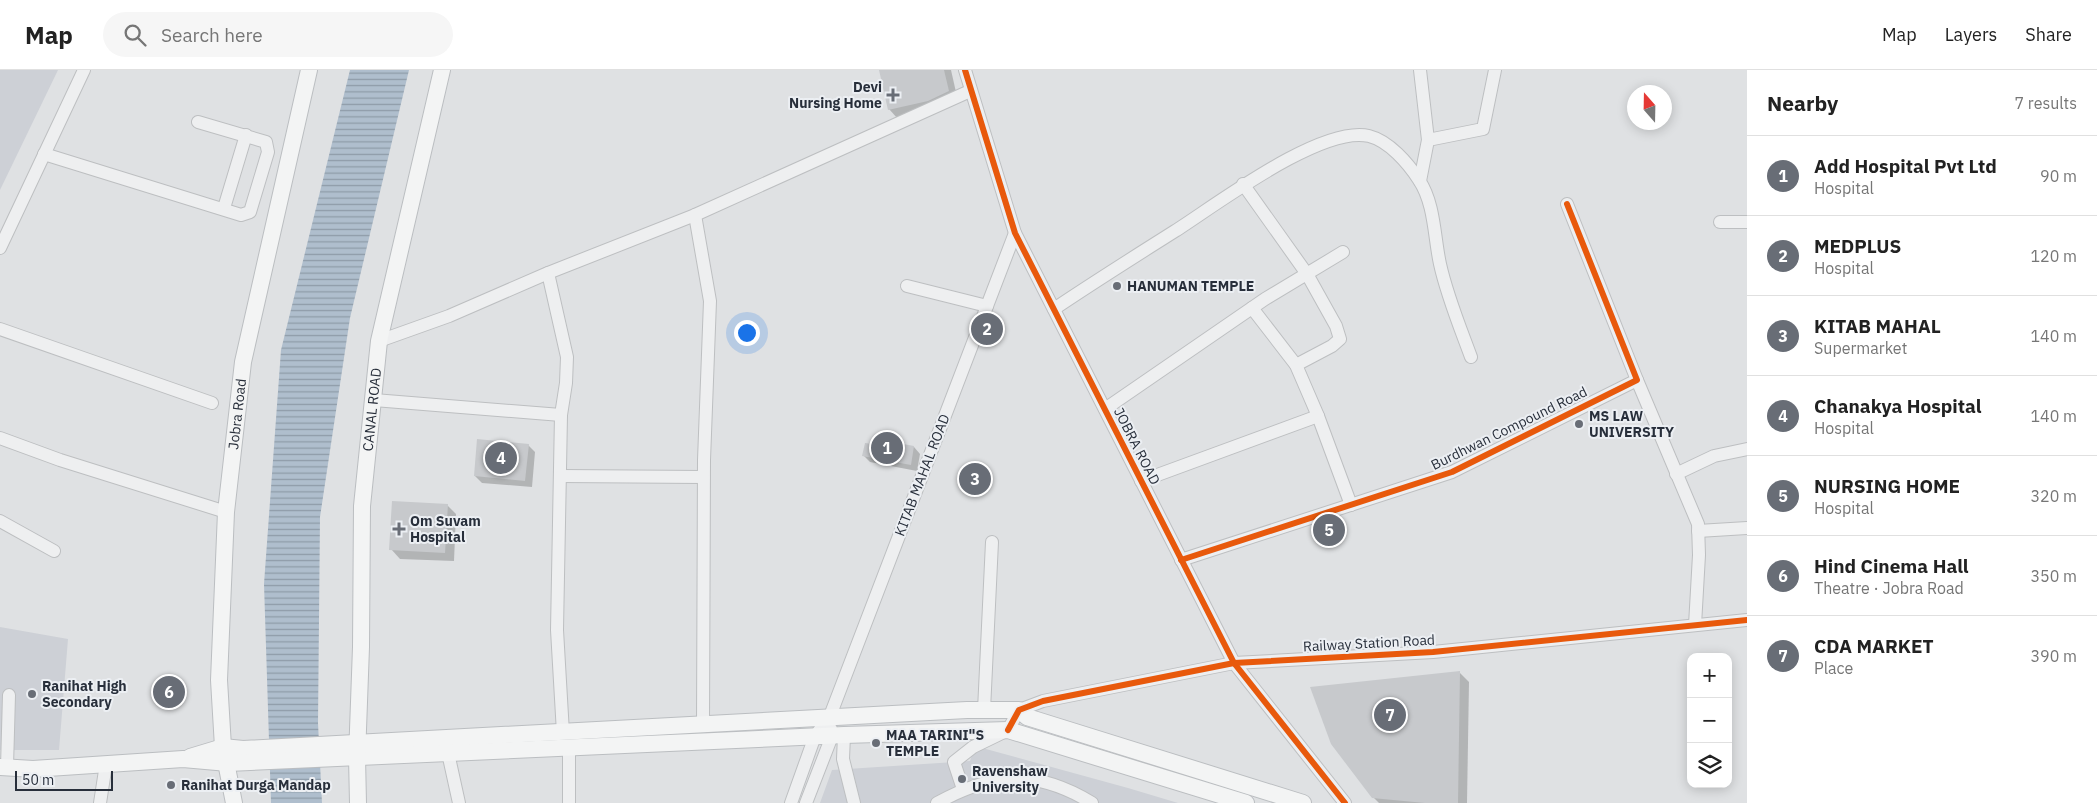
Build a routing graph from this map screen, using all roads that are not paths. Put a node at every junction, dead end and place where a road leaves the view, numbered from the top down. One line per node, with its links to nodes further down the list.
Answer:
1 (84, 70): 11 (street)
2 (308, 70): 45 (main road, Jobra Road)
3 (442, 70): 29 (main road, CANAL ROAD)
4 (965, 70): 7 (street, JOBRA ROAD)
5 (1420, 70): 10 (street)
6 (1495, 70): 10 (street)
7 (970, 91): 16 (street); 19 (street, JOBRA ROAD)
8 (198, 122): 9 (street)
9 (246, 135): 15 (street); 15 (street)
10 (1428, 140): 12 (street)
11 (44, 154): 15 (street); 20 (street)
12 (1420, 181): 13 (street); 30 (street)
13 (1243, 184): 23 (street); 27 (street)
14 (1567, 204): 32 (street)
15 (224, 208)
16 (695, 214): 22 (street); 42 (street)
17 (1720, 222): 18 (street)
18 (1747, 222)
19 (1015, 233): 25 (street, KITAB MAHAL ROAD); 27 (street, JOBRA ROAD)
20 (0, 248)
21 (1343, 252): 23 (street)
22 (548, 273): 29 (street); 36 (street)
23 (1307, 274): 26 (street); 31 (street)
24 (908, 286): 25 (street)
25 (987, 306): 58 (street, KITAB MAHAL ROAD)
26 (1252, 308): 31 (street); 35 (street)
27 (1054, 309): 35 (street, JOBRA ROAD)
28 (0, 329): 34 (street)
29 (379, 341): 33 (main road, CANAL ROAD)
30 (1471, 357)
31 (1296, 365): 37 (street)
32 (1637, 380): 40 (street); 44 (street, Burdhwan Compound Road)
33 (374, 400): 36 (street); 65 (main road, CANAL ROAD)
34 (212, 402)
35 (1105, 409): 43 (street, JOBRA ROAD)
36 (561, 415): 41 (street)
37 (1318, 416): 43 (street); 44 (street)
38 (0, 438): 45 (street)
39 (1747, 449): 40 (street)
40 (1676, 474): 48 (street)
41 (561, 476): 42 (street); 63 (street)
42 (704, 477): 59 (street)
43 (1141, 480): 51 (street, JOBRA ROAD)
44 (1351, 505): 51 (street, Burdhwan Compound Road)
45 (226, 512): 64 (main road, Jobra Road)
46 (0, 521): 50 (street)
47 (1747, 528): 48 (street)
48 (1698, 531): 53 (street)
49 (992, 542): 56 (street)
50 (54, 550)
51 (1181, 560): 54 (street, JOBRA ROAD)
52 (1747, 620): 53 (street, Railway Station Road)
53 (1695, 625): 54 (street, Railway Station Road)
54 (1234, 663): 57 (street, Railway Station Road); 85 (street, JOBRA ROAD)
55 (9, 696): 71 (street)
56 (984, 710): 57 (main road); 58 (main road)
57 (1019, 710): 60 (street); 84 (main road)
58 (830, 716): 59 (main road); 61 (street); 62 (street)
59 (703, 726): 63 (main road)
60 (1008, 730): 61 (main road); 72 (street); 83 (main road)
61 (838, 735): 62 (main road); 79 (street); 80 (street)
62 (815, 736): 63 (main road); 78 (street)
63 (566, 740): 65 (main road); 66 (main road); 77 (street)
64 (223, 747): 67 (main road); 68 (main road); 69 (main road, Jobra Road)
65 (352, 750): 66 (main road); 67 (main road); 75 (main road, CANAL ROAD)
66 (448, 753): 76 (street)
67 (244, 756): 69 (main road)
68 (183, 759): 69 (main road); 70 (main road)
69 (228, 763): 74 (main road)
70 (106, 764): 71 (main road); 73 (street)
71 (3, 767)
72 (962, 789): 81 (street); 82 (street)
73 (100, 803)
74 (234, 803)
75 (358, 803)
76 (459, 803)
77 (569, 803)
78 (791, 803)
79 (806, 803)
80 (854, 803)
81 (937, 803)
82 (1092, 803)
83 (1246, 803)
84 (1303, 803)
85 (1345, 803)

